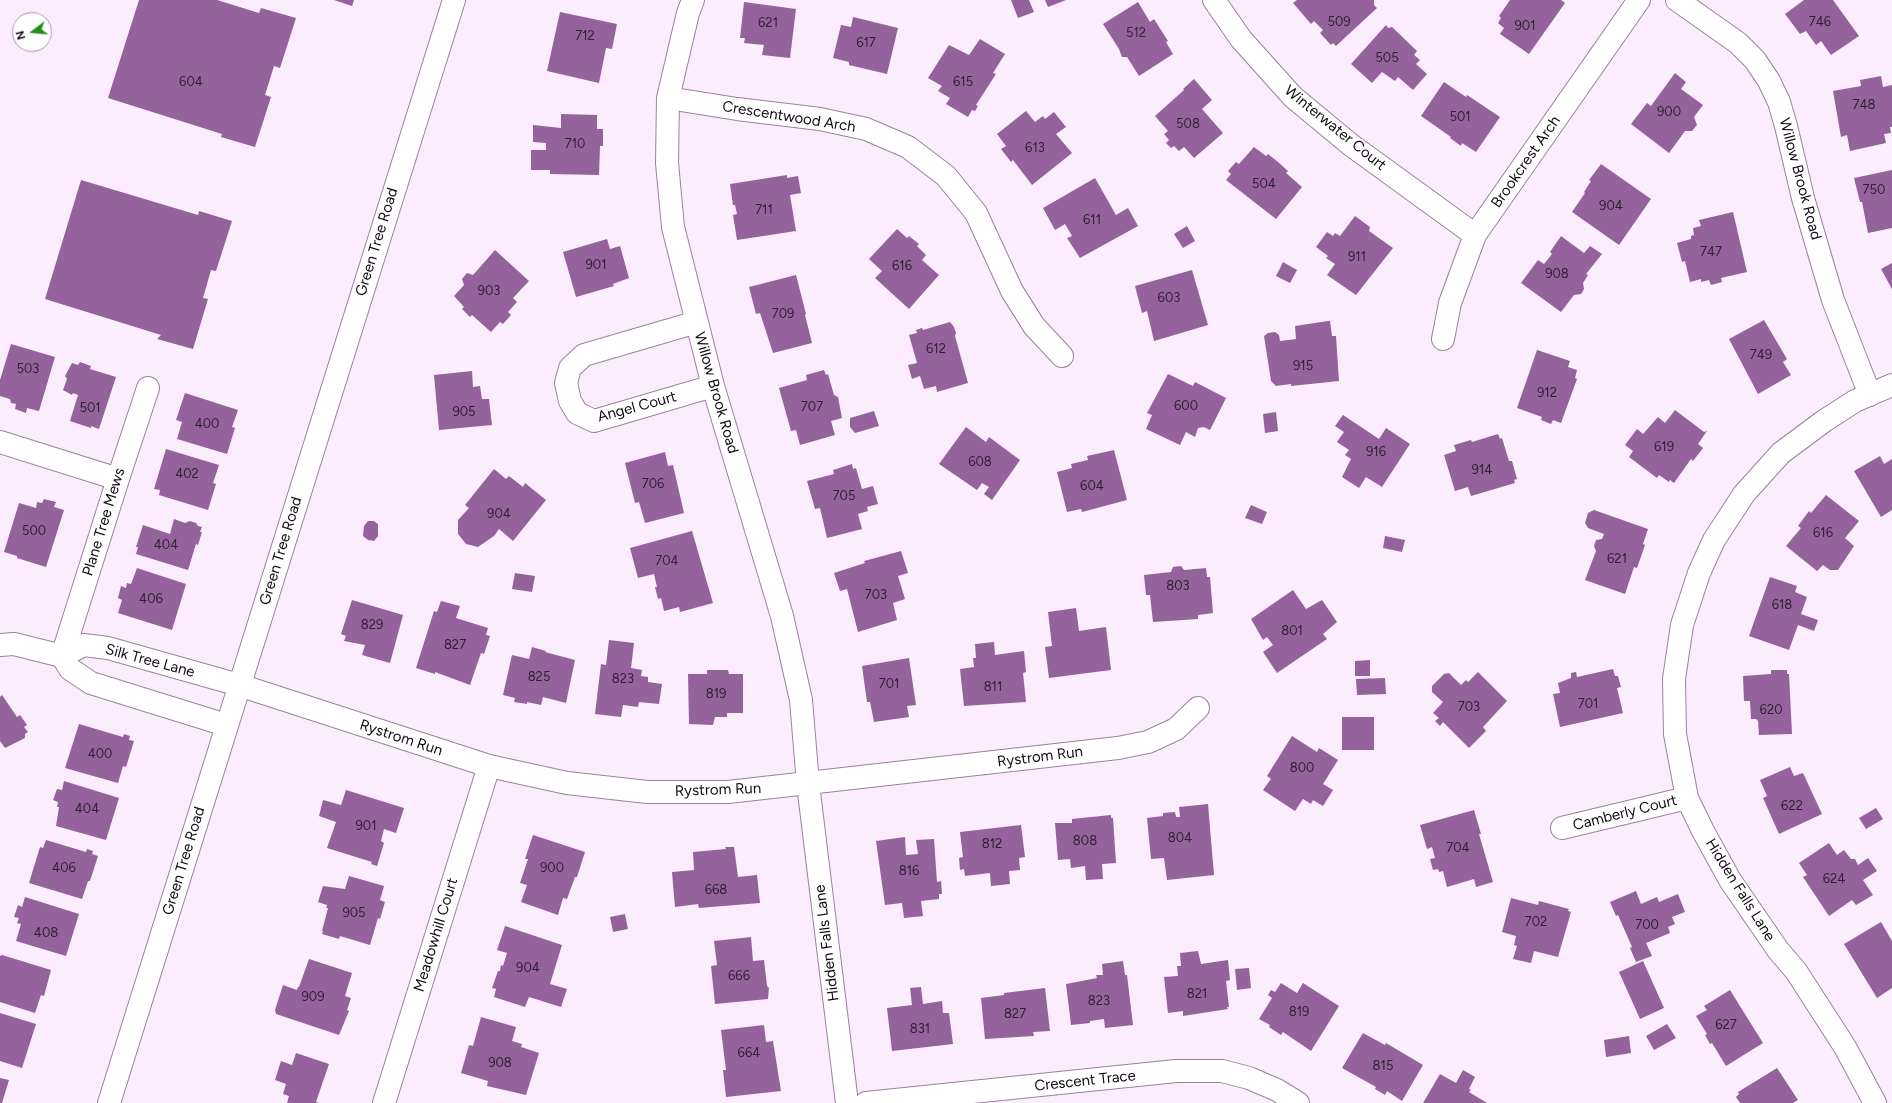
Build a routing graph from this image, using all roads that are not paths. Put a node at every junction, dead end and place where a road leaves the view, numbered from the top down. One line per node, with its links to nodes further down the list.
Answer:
1 (454, 0): 19 (street, Green Tree Road)
2 (693, 0): 6 (street, Willow Brook Road)
3 (1214, 0): 7 (street, Winterwater Court)
4 (1639, 0): 7 (street, Brookcrest Arch)
5 (1677, 0): 14 (street, Willow Brook Road)
6 (668, 98): 8 (street, Willow Brook Road); 10 (street, Crescentwood Arch)
7 (1475, 235): 9 (street, Brookcrest Arch)
8 (697, 322): 12 (street, Willow Brook Road); 12 (street, Angel Court)
9 (1443, 339)
10 (1062, 356)
11 (1892, 385): 14 (street, Hidden Falls Lane)
12 (713, 386): 23 (street, Willow Brook Road)
13 (148, 388): 16 (street, Plane Tree Mews)
14 (1870, 395): 24 (street, Hidden Falls Lane)
15 (0, 442): 16 (street)
16 (118, 479): 18 (street, Plane Tree Mews)
17 (0, 645): 18 (street)
18 (62, 656): 19 (street, Silk Tree Lane); 21 (street)
19 (239, 685): 21 (street, Green Tree Road); 22 (street, Rystrom Run)
20 (1198, 708): 23 (street, Rystrom Run)
21 (226, 725): 26 (street, Green Tree Road)
22 (489, 766): 23 (street, Rystrom Run); 27 (street, Meadowhill Court)
23 (808, 784): 28 (street, Hidden Falls Lane)
24 (1687, 798): 25 (street, Camberly Court); 31 (street, Hidden Falls Lane)
25 (1562, 828)
26 (109, 1103)
27 (384, 1103)
28 (847, 1103)
29 (866, 1103): 30 (street, Crescent Trace)
30 (1298, 1103)
31 (1875, 1103)

